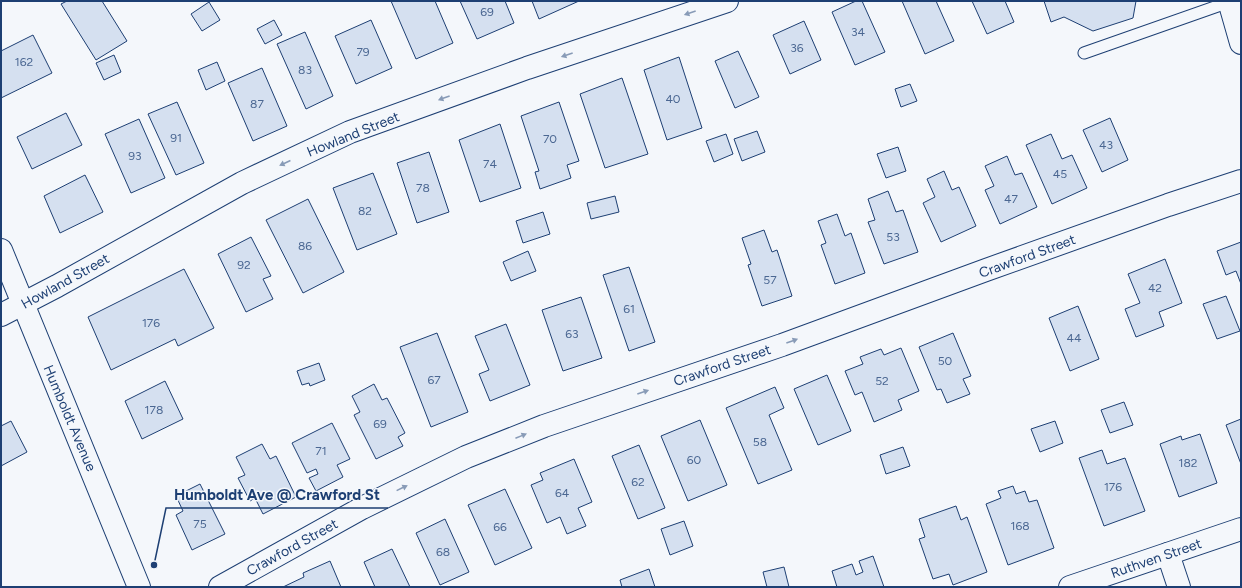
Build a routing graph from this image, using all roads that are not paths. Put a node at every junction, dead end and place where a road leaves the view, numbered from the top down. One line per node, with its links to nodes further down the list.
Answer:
1 (727, 1): 7 (street, Howland Street, one-way to 7)
2 (1229, 2): 3 (street); 4 (lane)
3 (1241, 43)
4 (1084, 53)
5 (1241, 181): 12 (street, Crawford Street, one-way to 5)
6 (1, 250): 7 (street, Humboldt Avenue)
7 (23, 305): 8 (street, Howland Street); 11 (street, Humboldt Avenue)
8 (1, 315)
9 (1241, 528): 10 (street, Ruthven Street)
10 (1168, 554): 13 (street, Ruthven Street); 14 (street)
11 (139, 587)
12 (220, 587)
13 (1070, 587)
14 (1179, 587)

